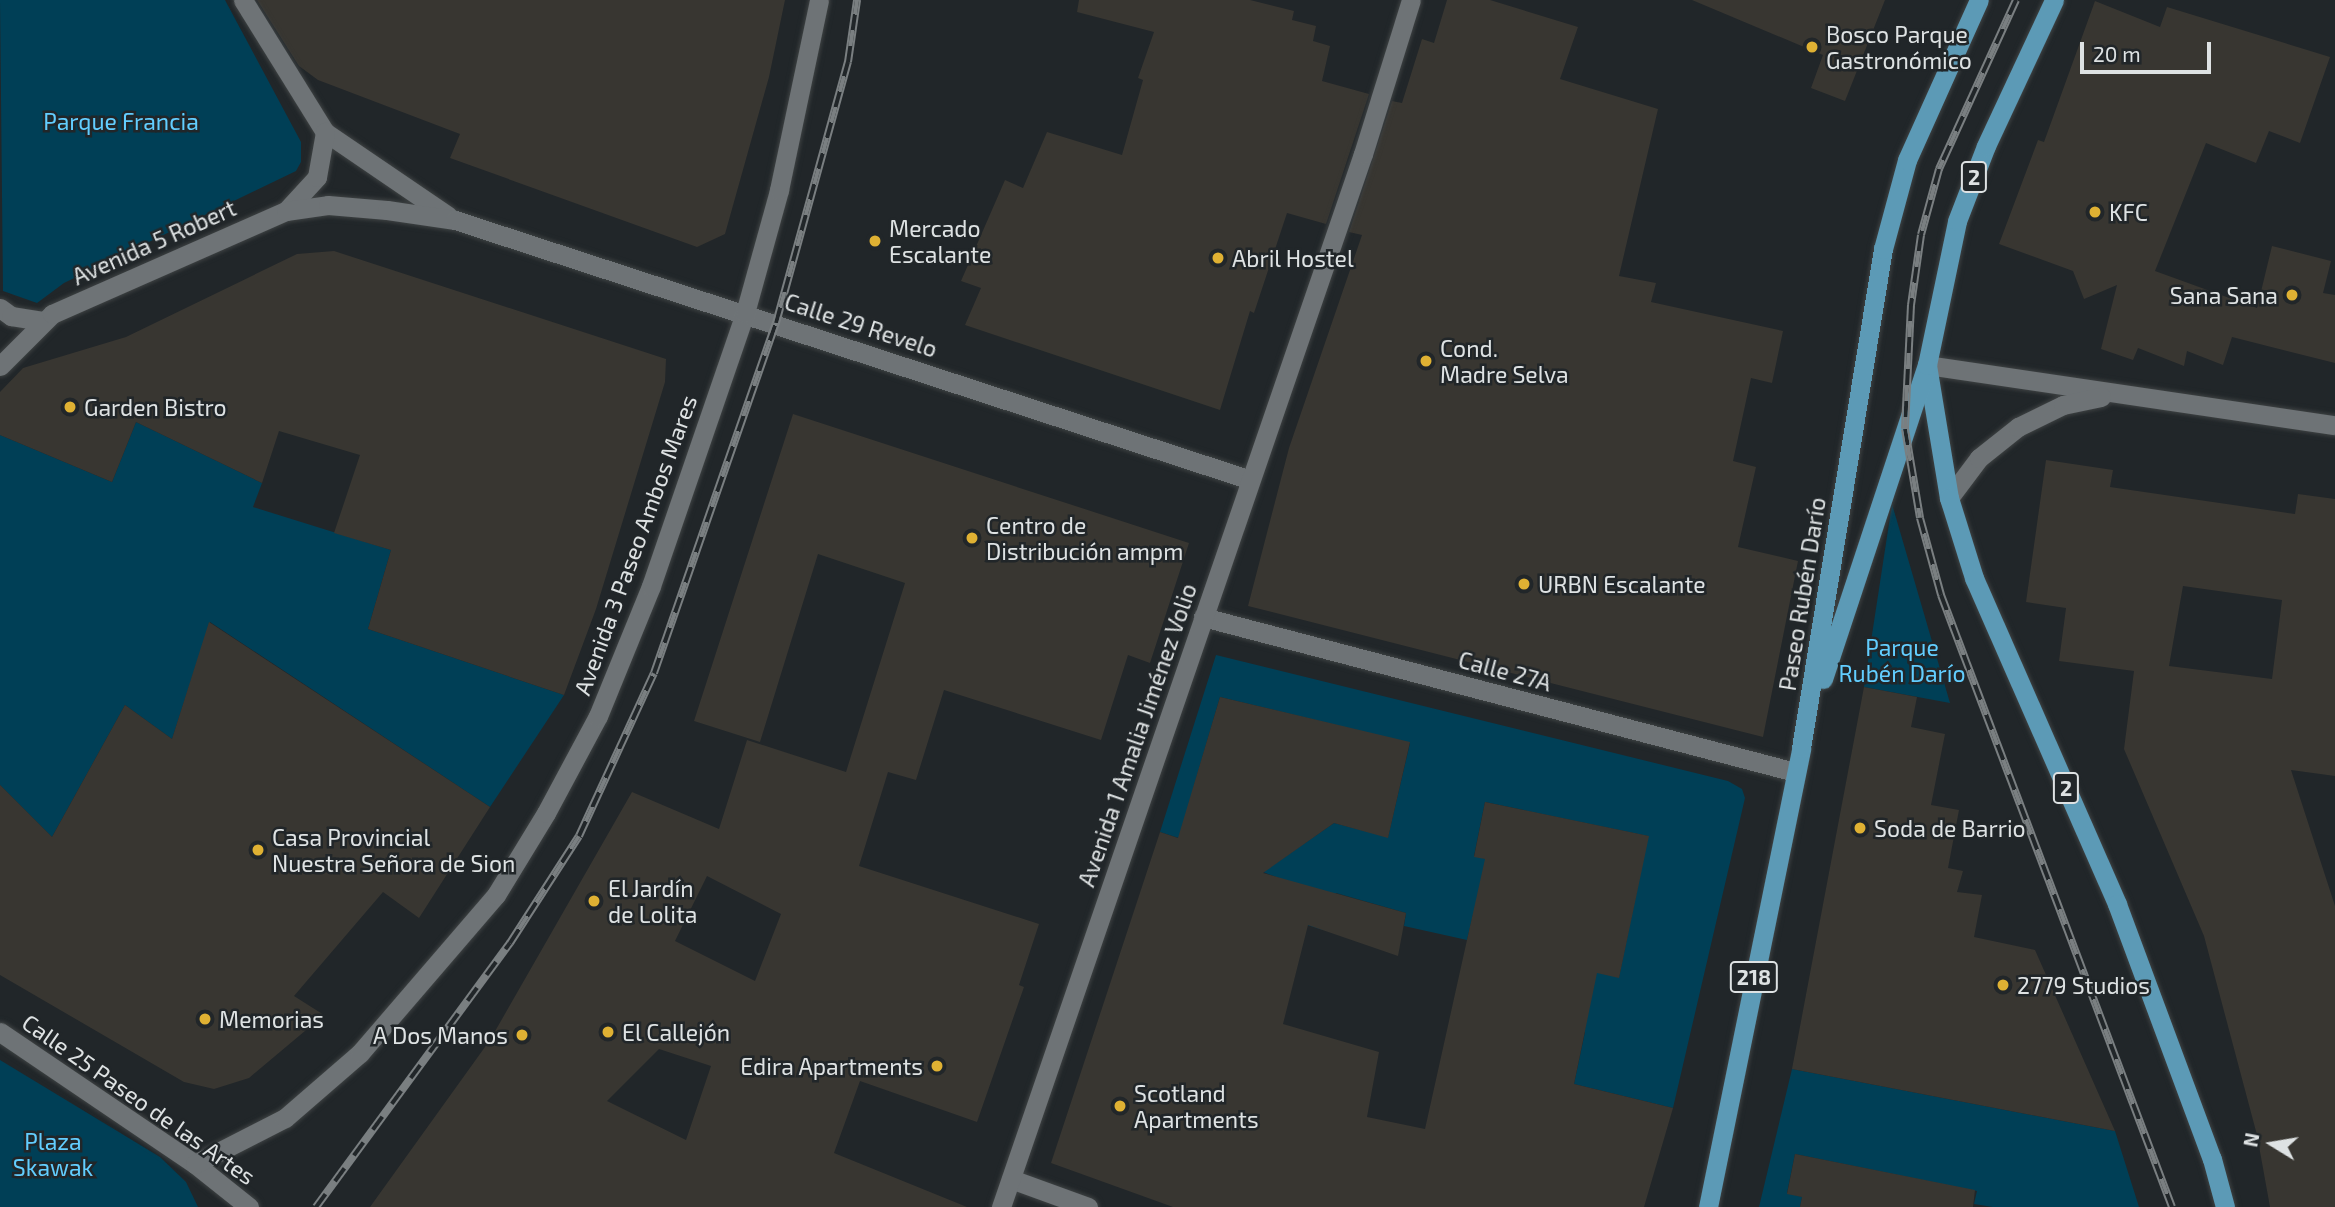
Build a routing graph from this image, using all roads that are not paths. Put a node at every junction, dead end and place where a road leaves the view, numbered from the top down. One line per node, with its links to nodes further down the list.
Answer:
1 (243, 0): 6 (street)
2 (819, 0): 10 (street, Avenida 3 Paseo Ambos Mares)
3 (1410, 0): 16 (street, Avenida 1 Amalia Jiménez Volio)
4 (1979, 0): 19 (highway, Paseo Rubén Darío / 218)
5 (2054, 0): 12 (highway, 2)
6 (325, 132): 7 (street, Avenida 5 Robert); 8 (street)
7 (286, 211): 8 (street, Avenida 5 Robert); 11 (street, Avenida 5 Robert)
8 (455, 220): 10 (street, Calle 29 Revelo)
9 (0, 308): 11 (street)
10 (745, 313): 16 (street, Calle 29 Revelo); 22 (street, Avenida 3 Paseo Ambos Mares)
11 (43, 321): 13 (street, Avenida 5 Robert)
12 (1927, 365): 14 (street); 17 (highway, 2); 19 (highway)
13 (0, 366)
14 (2112, 395): 15 (street); 17 (street)
15 (2335, 425)
16 (1251, 480): 18 (street, Avenida 1 Amalia Jiménez Volio)
17 (1949, 498): 28 (highway, 2)
18 (1203, 617): 20 (street, Calle 27A); 23 (street, Avenida 1 Amalia Jiménez Volio)
19 (1801, 748): 20 (highway, Paseo Rubén Darío / 218)
20 (1795, 772): 27 (highway, Paseo Rubén Darío / 218)
21 (0, 1032): 22 (street, Calle 25 Paseo de las Artes)
22 (195, 1164): 24 (street, Calle 25 Paseo de las Artes)
23 (1011, 1179): 25 (street, Avenida 1 Amalia Jiménez Volio); 26 (street)
24 (249, 1207)
25 (1001, 1207)
26 (1088, 1207)
27 (1708, 1207)
28 (2225, 1207)

